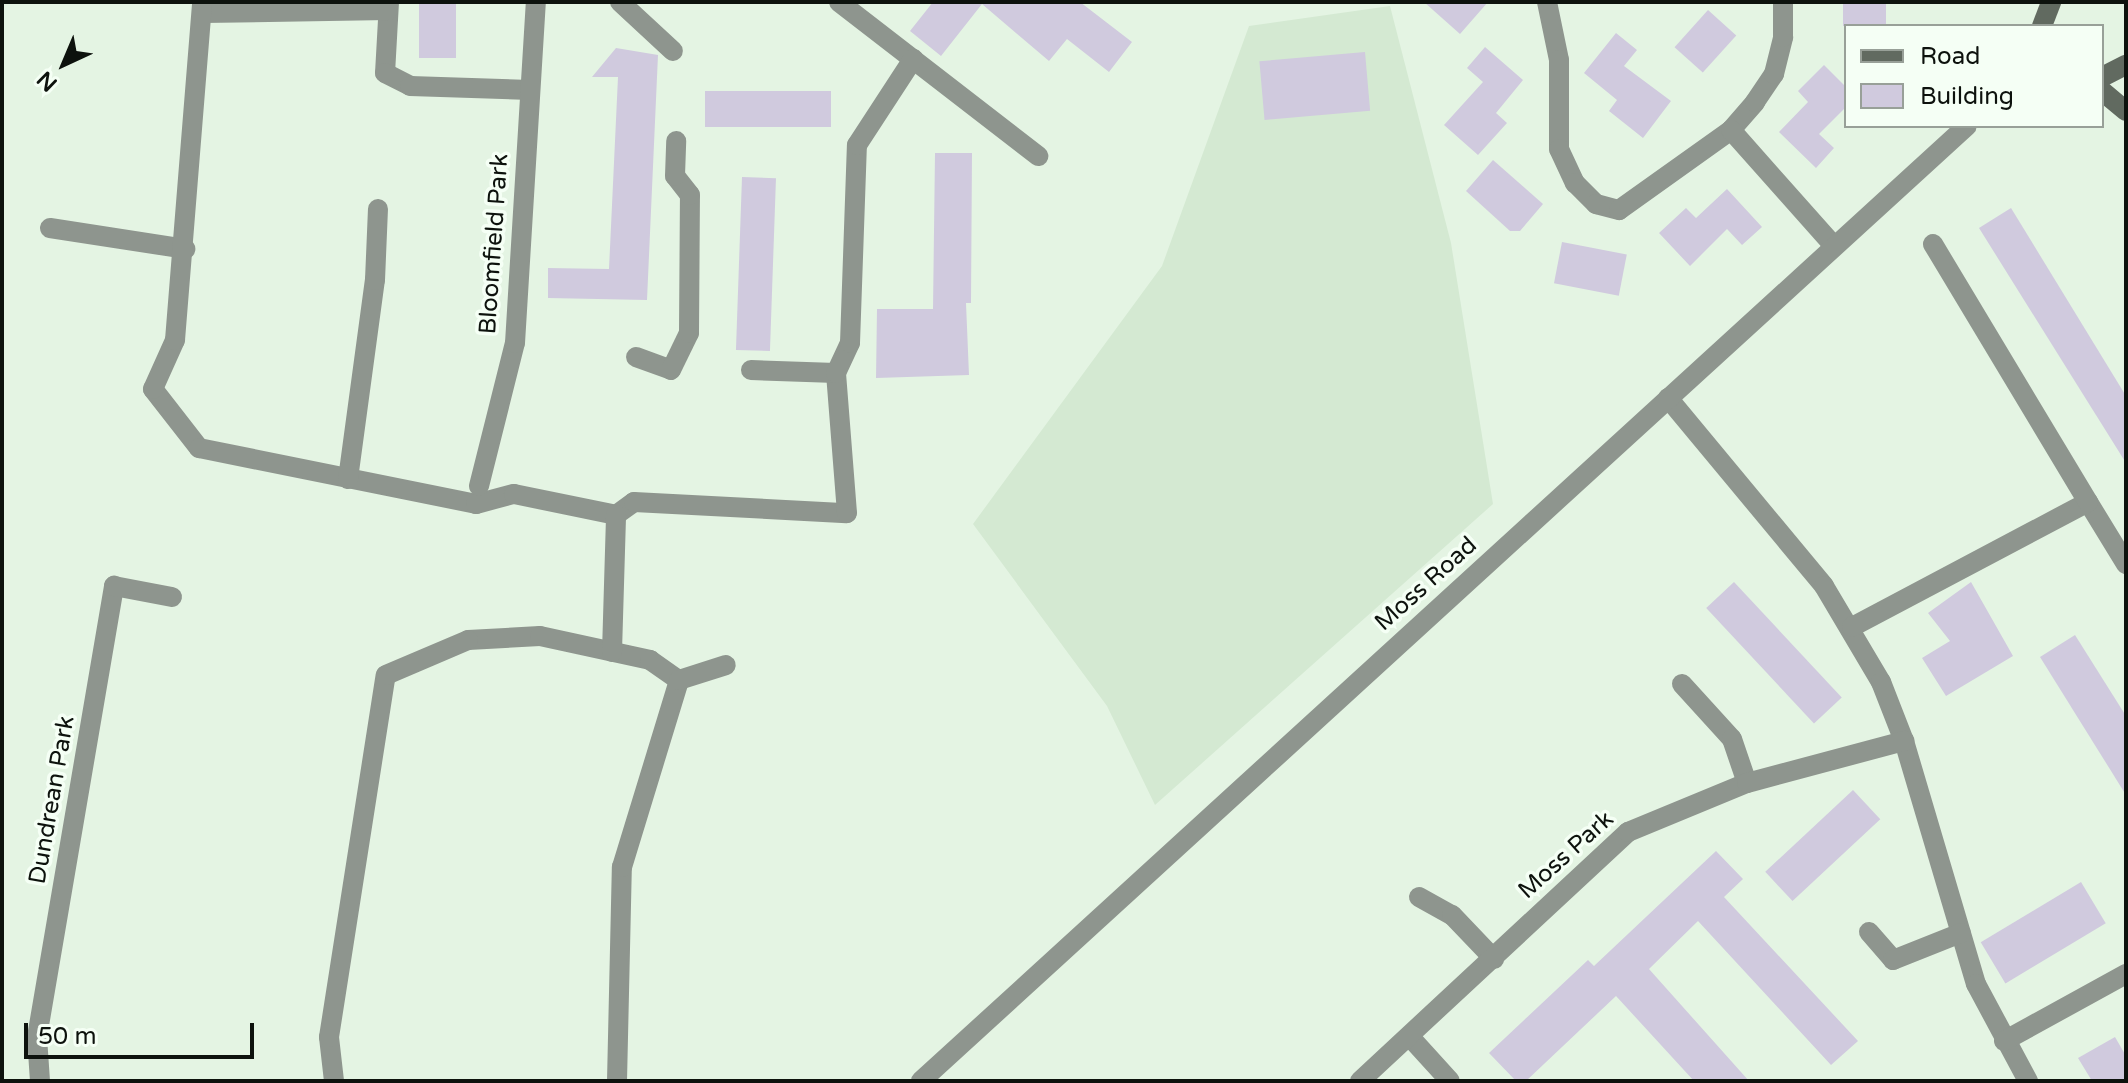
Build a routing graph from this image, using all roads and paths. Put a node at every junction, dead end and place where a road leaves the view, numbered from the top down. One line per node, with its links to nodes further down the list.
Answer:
1 (537, 2): 14 (street, Bloomfield Park)
2 (620, 2): 10 (street)
3 (839, 2): 11 (street)
4 (1547, 2): 18 (street)
5 (1783, 2): 18 (street)
6 (2051, 2): 9 (main road)
7 (388, 6): 8 (street); 14 (street)
8 (202, 8): 25 (street)
9 (2043, 24)
10 (673, 51)
11 (913, 59): 20 (street); 28 (street)
12 (2126, 65): 13 (main road)
13 (2104, 76)
14 (530, 90): 31 (street, Bloomfield Park)
15 (2104, 93): 16 (main road)
16 (2126, 111)
17 (1965, 128): 24 (street, Moss Road)
18 (1731, 130): 24 (street)
19 (676, 141): 26 (street)
20 (1038, 156)
21 (378, 209): 30 (street)
22 (50, 228): 25 (street)
23 (1933, 244): 32 (street)
24 (1833, 245): 29 (street, Moss Road)
25 (185, 249): 30 (street)
26 (636, 357)
27 (751, 370): 28 (street)
28 (836, 373): 33 (street)
29 (1668, 398): 36 (street); 53 (street, Moss Road)
30 (348, 479): 31 (street)
31 (477, 495): 33 (street)
32 (2088, 502): 34 (street); 36 (street)
33 (616, 515): 37 (street)
34 (2126, 564)
35 (172, 597): 50 (street, Dundrean Park)
36 (1852, 627): 41 (street)
37 (612, 652): 39 (street); 51 (street)
38 (726, 665): 39 (street)
39 (679, 680): 52 (street)
40 (1682, 684): 42 (street)
41 (1904, 741): 42 (street, Moss Park); 45 (street)
42 (1747, 783): 46 (street, Moss Park)
43 (1419, 897): 46 (street)
44 (1869, 932): 45 (street)
45 (1961, 933): 49 (street)
46 (1494, 959): 48 (street, Moss Park)
47 (2126, 974): 49 (street)
48 (1410, 1037): 54 (street, Moss Park); 55 (street)
49 (2004, 1041): 56 (street)
50 (40, 1081)
51 (334, 1081)
52 (617, 1081)
53 (921, 1081)
54 (1360, 1081)
55 (1450, 1081)
56 (2028, 1081)

